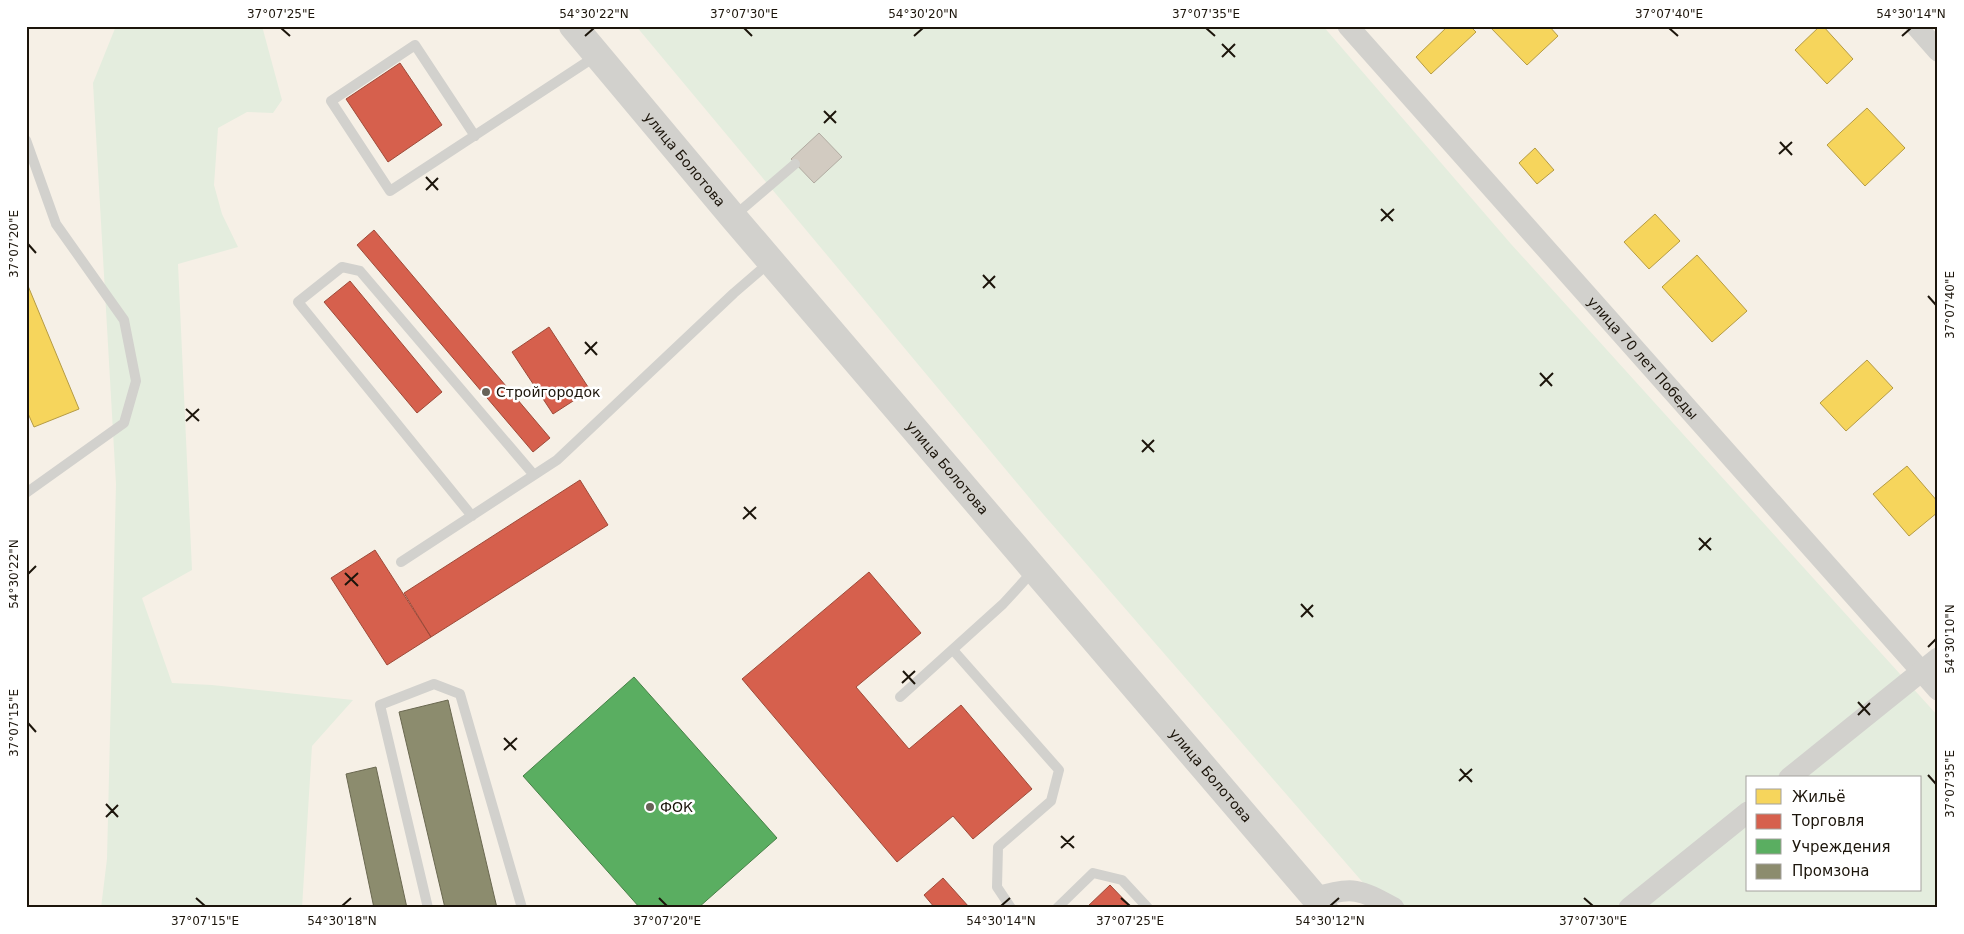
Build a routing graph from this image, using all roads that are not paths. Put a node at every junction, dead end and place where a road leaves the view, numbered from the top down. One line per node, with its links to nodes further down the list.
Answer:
1 (573, 26): 5 (main road, улица Болотова)
2 (1348, 26): 18 (street, улица 70 лет Победы)
3 (1916, 26): 4 (street)
4 (1938, 51)
5 (597, 56): 6 (lane); 9 (main road, улица Болотова)
6 (475, 136): 6 (lane)
7 (26, 140): 12 (lane)
8 (795, 164): 9 (lane)
9 (733, 217): 10 (main road, улица Болотова)
10 (771, 262): 11 (lane); 15 (main road, улица Болотова)
11 (534, 475): 13 (lane); 13 (lane)
12 (26, 493)
13 (472, 516): 14 (lane)
14 (401, 562)
15 (1034, 570): 16 (lane); 23 (main road, улица Болотова)
16 (953, 650): 20 (lane); 26 (lane)
17 (1938, 658): 18 (street)
18 (1921, 671): 19 (street, улица 70 лет Победы); 21 (street)
19 (1938, 690)
20 (900, 697)
21 (1792, 776)
22 (1746, 814): 30 (street)
23 (1320, 903): 29 (street)
24 (428, 908): 25 (lane)
25 (522, 908)
26 (1011, 908)
27 (1057, 908): 28 (lane)
28 (1148, 908)
29 (1394, 908)
30 (1629, 908)

